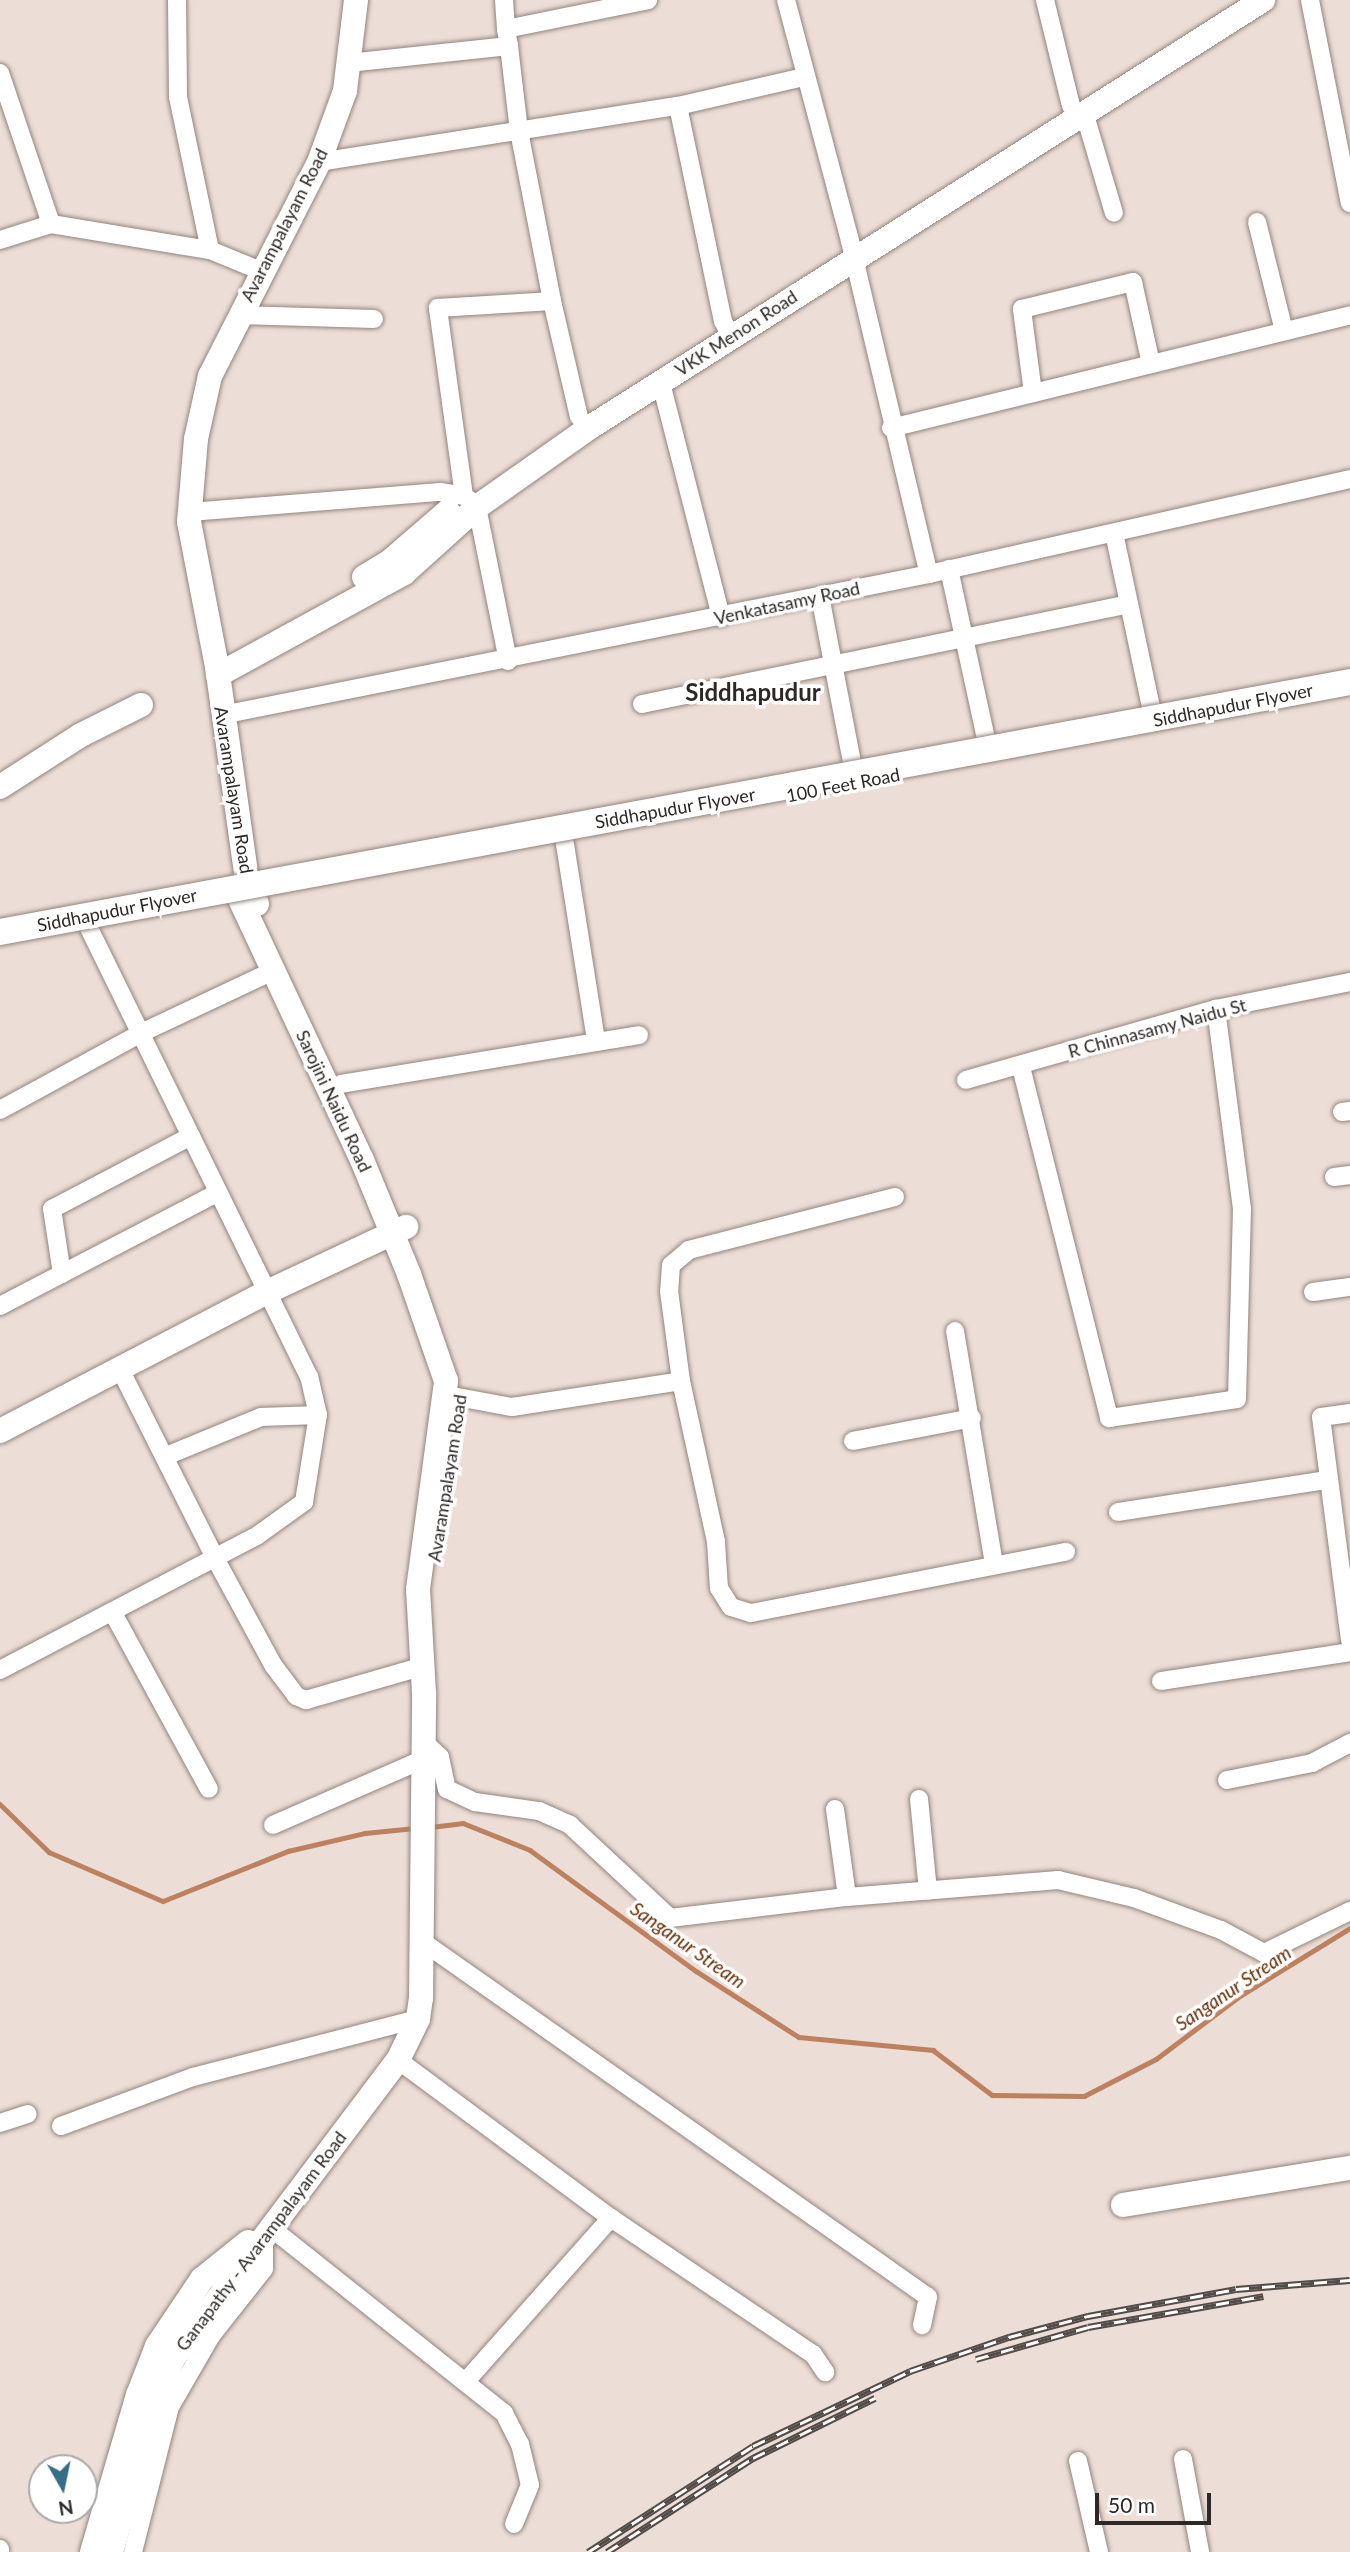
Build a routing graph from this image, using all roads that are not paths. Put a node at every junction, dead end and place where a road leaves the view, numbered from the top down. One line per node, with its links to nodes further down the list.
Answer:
1 (177, 0): 26 (street)
2 (356, 0): 11 (main road, Avarampalayam Road)
3 (504, 0): 10 (street)
4 (648, 0): 10 (street)
5 (786, 0): 13 (street)
6 (1045, 0): 16 (street)
7 (1238, 0): 16 (main road, VKK Menon Road)
8 (1263, 0): 16 (main road, VKK Menon Road)
9 (1310, 0): 19 (street)
10 (507, 38): 11 (street); 17 (street)
11 (348, 63): 18 (main road, Avarampalayam Road)
12 (0, 73): 14 (street)
13 (804, 77): 15 (street); 25 (street)
14 (3, 96): 23 (street)
15 (678, 106): 17 (street); 32 (street)
16 (1077, 109): 21 (street); 25 (main road, VKK Menon Road)
17 (519, 131): 18 (street); 28 (street)
18 (319, 162): 27 (main road, Avarampalayam Road)
19 (1345, 166): 20 (street)
20 (1350, 203)
21 (1114, 213)
22 (1257, 222): 33 (street)
23 (51, 223): 24 (street); 26 (street)
24 (0, 240)
25 (852, 249): 32 (main road, VKK Menon Road); 38 (street)
26 (210, 250): 27 (street)
27 (261, 271): 29 (main road, Avarampalayam Road)
28 (552, 301): 37 (street); 40 (street)
29 (239, 315): 31 (street); 41 (main road, Avarampalayam Road)
30 (1350, 315): 33 (street)
31 (374, 319)
32 (727, 328): 35 (main road, VKK Menon Road); 37 (main road, VKK Menon Road)
33 (1284, 331): 34 (street)
34 (1151, 364): 36 (street); 36 (street)
35 (661, 383): 40 (main road, VKK Menon Road); 47 (street)
36 (1033, 393): 38 (street)
37 (579, 417): 40 (main road, VKK Menon Road)
38 (891, 428): 44 (street)
39 (1350, 479): 42 (street, Venkatasamy Road)
40 (471, 501): 41 (street); 49 (street); 51 (main road, VKK Menon Road)
41 (190, 512): 51 (main road, Avarampalayam Road)
42 (1114, 533): 43 (street, Venkatasamy Road); 46 (street)
43 (949, 569): 44 (street, Venkatasamy Road); 48 (street)
44 (929, 574): 45 (street, Venkatasamy Road)
45 (820, 596): 47 (street, Venkatasamy Road); 50 (street)
46 (1129, 604): 48 (street); 57 (street)
47 (721, 617): 49 (street, Venkatasamy Road)
48 (964, 634): 50 (street); 59 (street)
49 (508, 661): 58 (street, Venkatasamy Road)
50 (832, 668): 55 (street); 60 (street)
51 (217, 671): 58 (main road, Avarampalayam Road)
52 (1350, 675): 57 (main road, 100 Feet Road)
53 (1350, 682): 66 (main road, Siddhapudur Flyover, bridge)
54 (1350, 689): 62 (main road, 100 Feet Road)
55 (642, 704)
56 (141, 705): 61 (main road)
57 (1152, 712): 59 (main road, 100 Feet Road)
58 (222, 715): 63 (main road, Avarampalayam Road)
59 (987, 744): 60 (main road, 100 Feet Road)
60 (853, 768): 63 (main road, 100 Feet Road)
61 (0, 787)
62 (564, 838): 63 (main road, 100 Feet Road); 73 (street)
63 (246, 890): 64 (main road); 65 (main road); 68 (main road, Sarojini Naidu Road); 76 (main road, Avarampalayam Road)
64 (87, 924): 67 (main road); 71 (street)
65 (0, 925)
66 (0, 932)
67 (0, 941)
68 (273, 971): 71 (street); 81 (main road, Sarojini Naidu Road)
69 (1350, 982): 70 (street, R Chinnasamy Naidu St)
70 (1216, 1009): 74 (street, R Chinnasamy Naidu St); 74 (street)
71 (141, 1033): 77 (street); 78 (street)
72 (639, 1035): 73 (street)
73 (596, 1040): 76 (street)
74 (1021, 1067): 75 (street, R Chinnasamy Naidu St)
75 (966, 1080)
76 (341, 1084): 81 (main road, Avarampalayam Road)
77 (2, 1104)
78 (191, 1136): 79 (street); 82 (street)
79 (217, 1193): 82 (street); 85 (street)
80 (895, 1197): 89 (street)
81 (399, 1230): 85 (main road); 90 (main road)
82 (62, 1274): 86 (street)
83 (1350, 1287): 84 (street)
84 (1313, 1292)
85 (265, 1293): 88 (main road); 92 (street)
86 (0, 1306)
87 (955, 1331): 93 (street)
88 (120, 1369): 94 (main road); 96 (street)
89 (681, 1381): 90 (street); 101 (street)
90 (455, 1397): 105 (main road); 108 (main road, Avarampalayam Road)
91 (1350, 1413): 97 (street)
92 (318, 1415): 96 (street); 100 (street)
93 (972, 1418): 95 (street); 101 (street)
94 (0, 1431)
95 (853, 1441)
96 (166, 1456): 100 (street)
97 (1327, 1480): 98 (street); 103 (street)
98 (1118, 1511)
99 (1066, 1552): 101 (street)
100 (215, 1558): 102 (street); 105 (street)
101 (994, 1565)
102 (113, 1613): 106 (street); 112 (street)
103 (1350, 1640)
104 (1350, 1652): 107 (street)
105 (421, 1667): 108 (main road)
106 (0, 1670)
107 (1161, 1681)
108 (424, 1693): 110 (main road, Ganapathy - Avarampalayam Road)
109 (1350, 1743): 111 (street)
110 (424, 1757): 115 (street); 117 (street); 119 (main road, Ganapathy - Avarampalayam Road)
111 (1227, 1780)
112 (209, 1789)
113 (919, 1799): 116 (street)
114 (835, 1809): 117 (street)
115 (274, 1825)
116 (928, 1891): 117 (street); 118 (street)
117 (847, 1897)
118 (1350, 1911)
119 (423, 1942): 120 (main road, Ganapathy - Avarampalayam Road); 129 (street)
120 (418, 2019): 121 (main road, Ganapathy - Avarampalayam Road); 124 (street)
121 (398, 2060): 127 (street); 128 (main road, Ganapathy - Avarampalayam Road)
122 (28, 2114): 123 (street)
123 (0, 2123)
124 (61, 2126)
125 (1350, 2168): 126 (main road)
126 (1123, 2205)
127 (611, 2218): 130 (street); 131 (street)
128 (262, 2237): 131 (street); 135 (main road); 136 (main road, Ganapathy - Avarampalayam Road); 137 (street)
129 (922, 2325)
130 (825, 2372)
131 (467, 2380): 134 (street)
132 (1183, 2459): 139 (street)
133 (1078, 2461): 138 (street)
134 (514, 2524)
135 (92, 2552)
136 (111, 2552)
137 (134, 2552)
138 (1099, 2552)
139 (1200, 2552)

